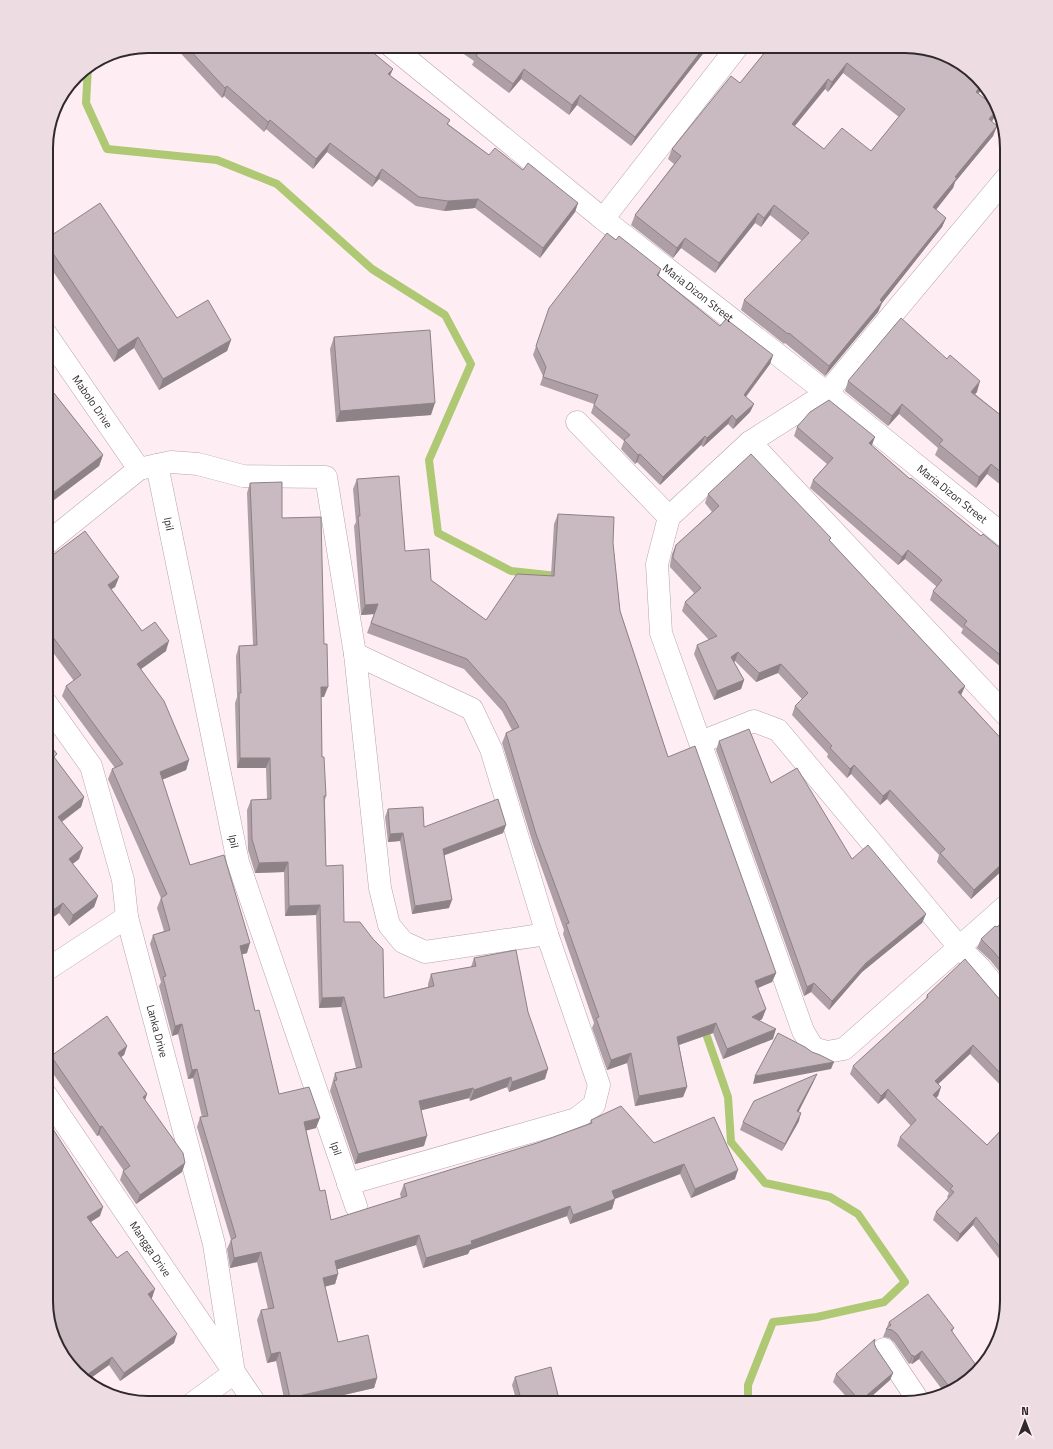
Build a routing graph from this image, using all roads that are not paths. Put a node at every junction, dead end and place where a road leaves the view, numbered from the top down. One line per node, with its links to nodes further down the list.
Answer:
1 (400, 53): 4 (street, Maria Dizon Street)
2 (733, 53): 4 (street)
3 (1000, 185): 6 (street)
4 (603, 219): 6 (street, Maria Dizon Street)
5 (53, 343): 9 (street, Mabolo Drive)
6 (828, 393): 8 (street); 11 (street, Maria Dizon Street)
7 (577, 422): 10 (street)
8 (750, 442): 10 (street); 14 (street)
9 (148, 467): 12 (street); 13 (street); 24 (street, Ipil)
10 (669, 517): 16 (street)
11 (1000, 532)
12 (53, 539)
13 (355, 654): 19 (street); 19 (street)
14 (1000, 709)
15 (53, 713): 18 (street, Lanka Drive)
16 (701, 742): 20 (street); 20 (street)
17 (1000, 911): 20 (street)
18 (128, 917): 21 (street); 27 (street, Lanka Drive)
19 (546, 934): 24 (street)
20 (958, 947): 22 (street)
21 (53, 965)
22 (1000, 992)
23 (53, 1105): 27 (street, Mangga Drive)
24 (348, 1184): 25 (street, Ipil)
25 (356, 1206)
26 (884, 1350): 28 (street)
27 (234, 1373): 29 (street); 30 (street, Mangga Drive)
28 (915, 1395)
29 (203, 1396)
30 (250, 1396)

